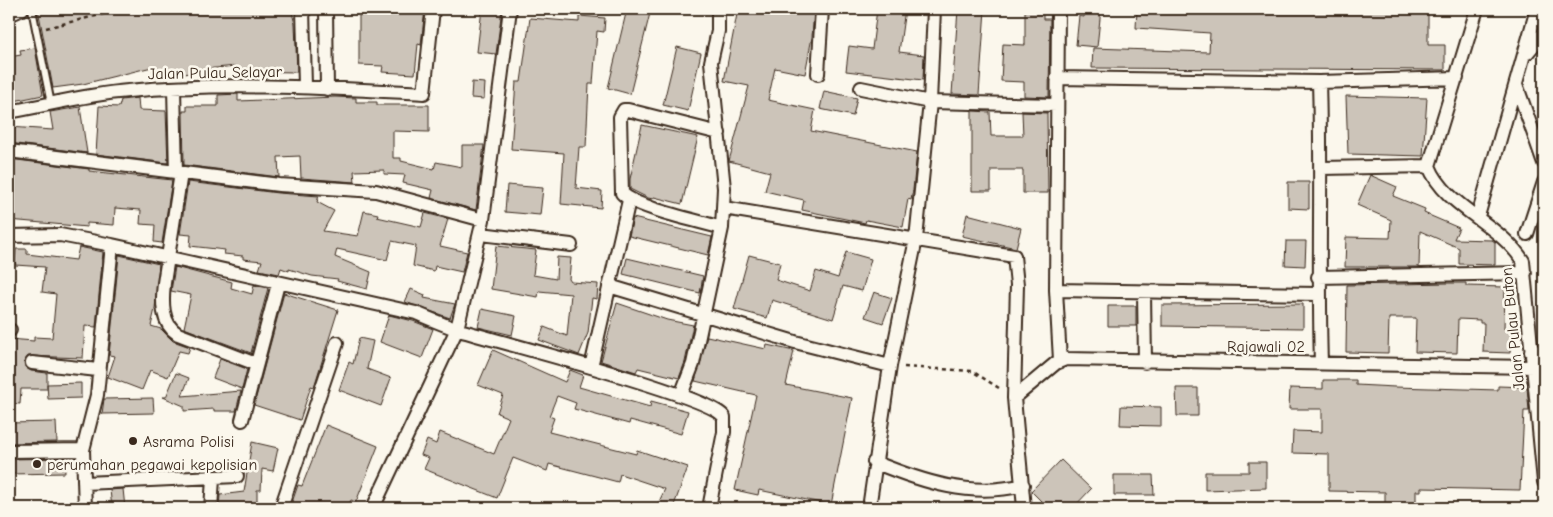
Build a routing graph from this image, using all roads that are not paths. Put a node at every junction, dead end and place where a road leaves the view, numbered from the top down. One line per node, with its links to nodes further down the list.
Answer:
1 (22, 9): 13 (street)
2 (32, 9): 26 (lane)
3 (303, 9): 21 (street)
4 (326, 9): 24 (street)
5 (433, 9): 24 (street, Jalan Pulau Selayar)
6 (510, 9): 39 (street)
7 (718, 9): 29 (street)
8 (822, 9): 16 (street)
9 (934, 9): 25 (street)
10 (1058, 9): 17 (street)
11 (1477, 9): 18 (street)
12 (1536, 9): 15 (street)
13 (9, 15)
14 (1544, 33): 15 (street)
15 (1524, 57): 20 (street)
16 (818, 74)
17 (1056, 78): 19 (street); 27 (street)
18 (1456, 78): 19 (street); 32 (street)
19 (1319, 82): 33 (street)
20 (1516, 84): 31 (street); 38 (street)
21 (305, 86): 22 (street, Jalan Pulau Selayar); 24 (street, Jalan Pulau Selayar)
22 (174, 88): 26 (street, Jalan Pulau Selayar); 34 (street)
23 (861, 88): 25 (street)
24 (327, 89)
25 (930, 102): 27 (street); 44 (street)
26 (51, 104): 28 (street, Jalan Pulau Selayar)
27 (1057, 105): 52 (street)
28 (9, 112)
29 (720, 133): 36 (street); 37 (street)
30 (9, 151): 34 (street)
31 (1544, 163)
32 (1429, 166): 33 (street); 38 (street, Jalan Pulau Buton)
33 (1321, 168): 49 (street)
34 (178, 173): 39 (street); 47 (street)
35 (1544, 182): 42 (street)
36 (629, 200): 40 (street); 51 (street)
37 (724, 208): 40 (street); 44 (street)
38 (1478, 216): 48 (street, Jalan Pulau Buton)
39 (483, 220): 41 (street)
40 (722, 228): 55 (street)
41 (481, 234): 46 (street); 56 (street)
42 (1527, 234)
43 (9, 236): 45 (street)
44 (916, 239): 64 (street); 69 (street)
45 (112, 244): 47 (street); 67 (street)
46 (571, 245)
47 (169, 256): 50 (street); 63 (street)
48 (1524, 273): 49 (street); 58 (street, Jalan Pulau Buton)
49 (1318, 277): 54 (street)
50 (278, 284): 56 (street); 63 (street)
51 (609, 286): 55 (street); 65 (street)
52 (1056, 290): 53 (street); 59 (street)
53 (1144, 293): 54 (street); 60 (street)
54 (1319, 294): 62 (street)
55 (704, 316): 64 (street); 68 (street)
56 (457, 329): 65 (street); 82 (street)
57 (337, 343): 81 (street)
58 (1538, 351): 66 (street, Jalan Pulau Buton)
59 (1060, 360): 60 (street, Rajawali 02); 69 (street)
60 (1145, 362): 62 (street, Rajawali 02)
61 (32, 363): 67 (street)
62 (1321, 363): 66 (street, Rajawali 02)
63 (256, 364): 70 (street)
64 (890, 366): 73 (street)
65 (591, 367): 68 (street)
66 (1533, 367): 76 (street, Jalan Pulau Buton)
67 (98, 370): 71 (street)
68 (681, 395): 83 (street)
69 (1014, 398): 78 (street)
70 (242, 420)
71 (84, 450): 72 (street); 77 (street)
72 (9, 451)
73 (874, 462): 78 (street); 84 (street)
74 (237, 476): 75 (street)
75 (213, 479): 77 (street); 80 (street)
76 (1544, 482)
77 (85, 483): 79 (street)
78 (1023, 485): 85 (street)
79 (84, 508)
80 (211, 508)
81 (282, 508)
82 (373, 508)
83 (709, 508)
84 (868, 508)
85 (1024, 508)

